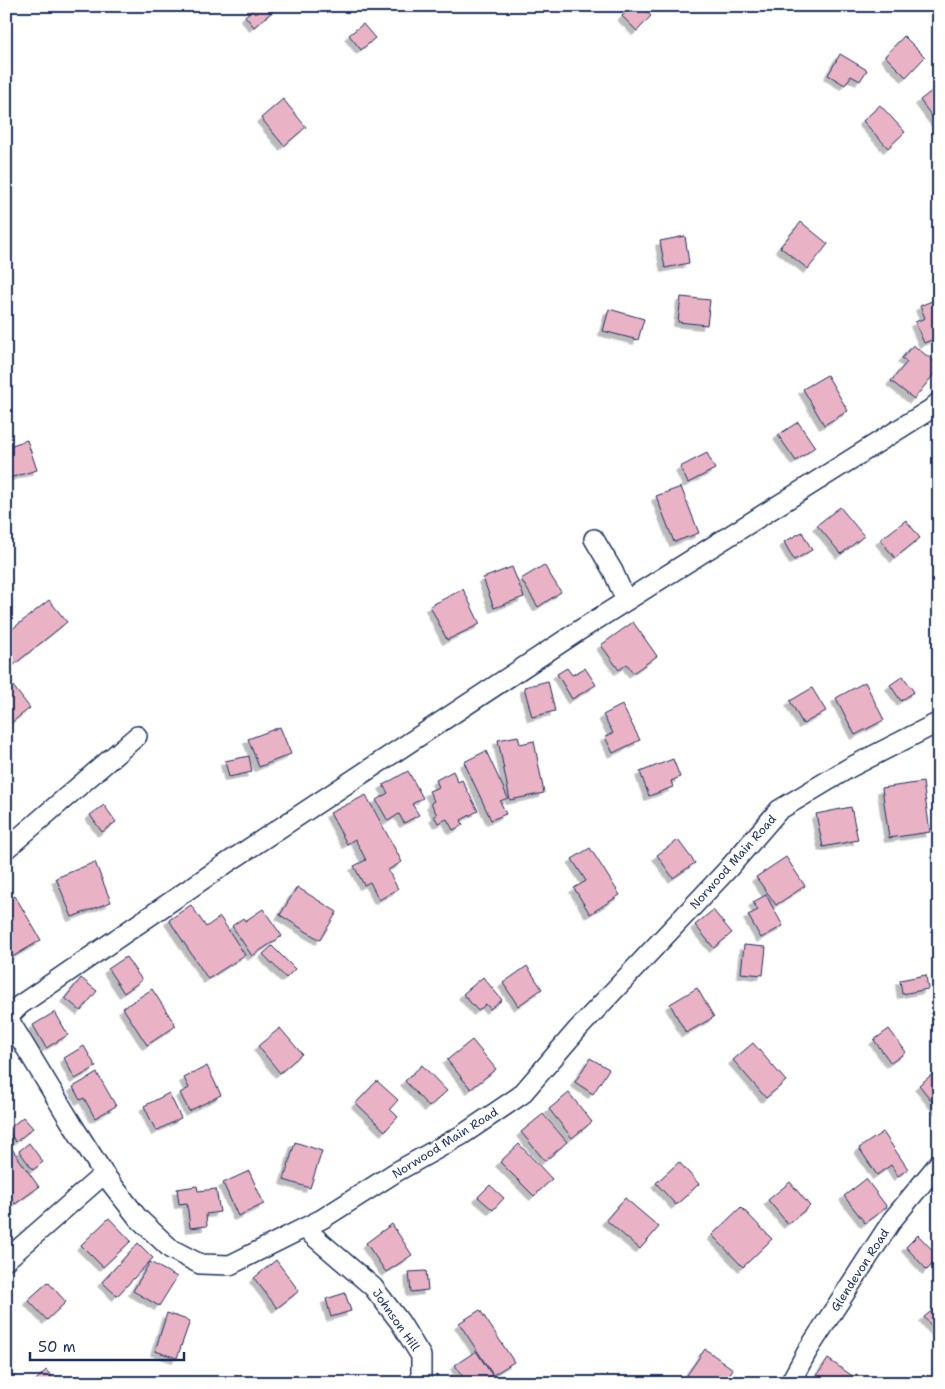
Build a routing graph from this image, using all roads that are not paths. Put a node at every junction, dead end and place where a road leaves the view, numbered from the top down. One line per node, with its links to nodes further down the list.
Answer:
1 (939, 402): 3 (street)
2 (594, 539): 3 (street)
3 (626, 601): 7 (street)
4 (939, 722): 10 (street, Norwood Main Road)
5 (137, 736): 6 (street)
6 (6, 849)
7 (7, 1017): 9 (street, Norwood Main Road)
8 (939, 1163): 13 (street, Glendevon Road)
9 (104, 1174): 10 (street, Norwood Main Road); 11 (street)
10 (304, 1228): 12 (street, Johnson Hill)
11 (6, 1260)
12 (421, 1383)
13 (790, 1383)

